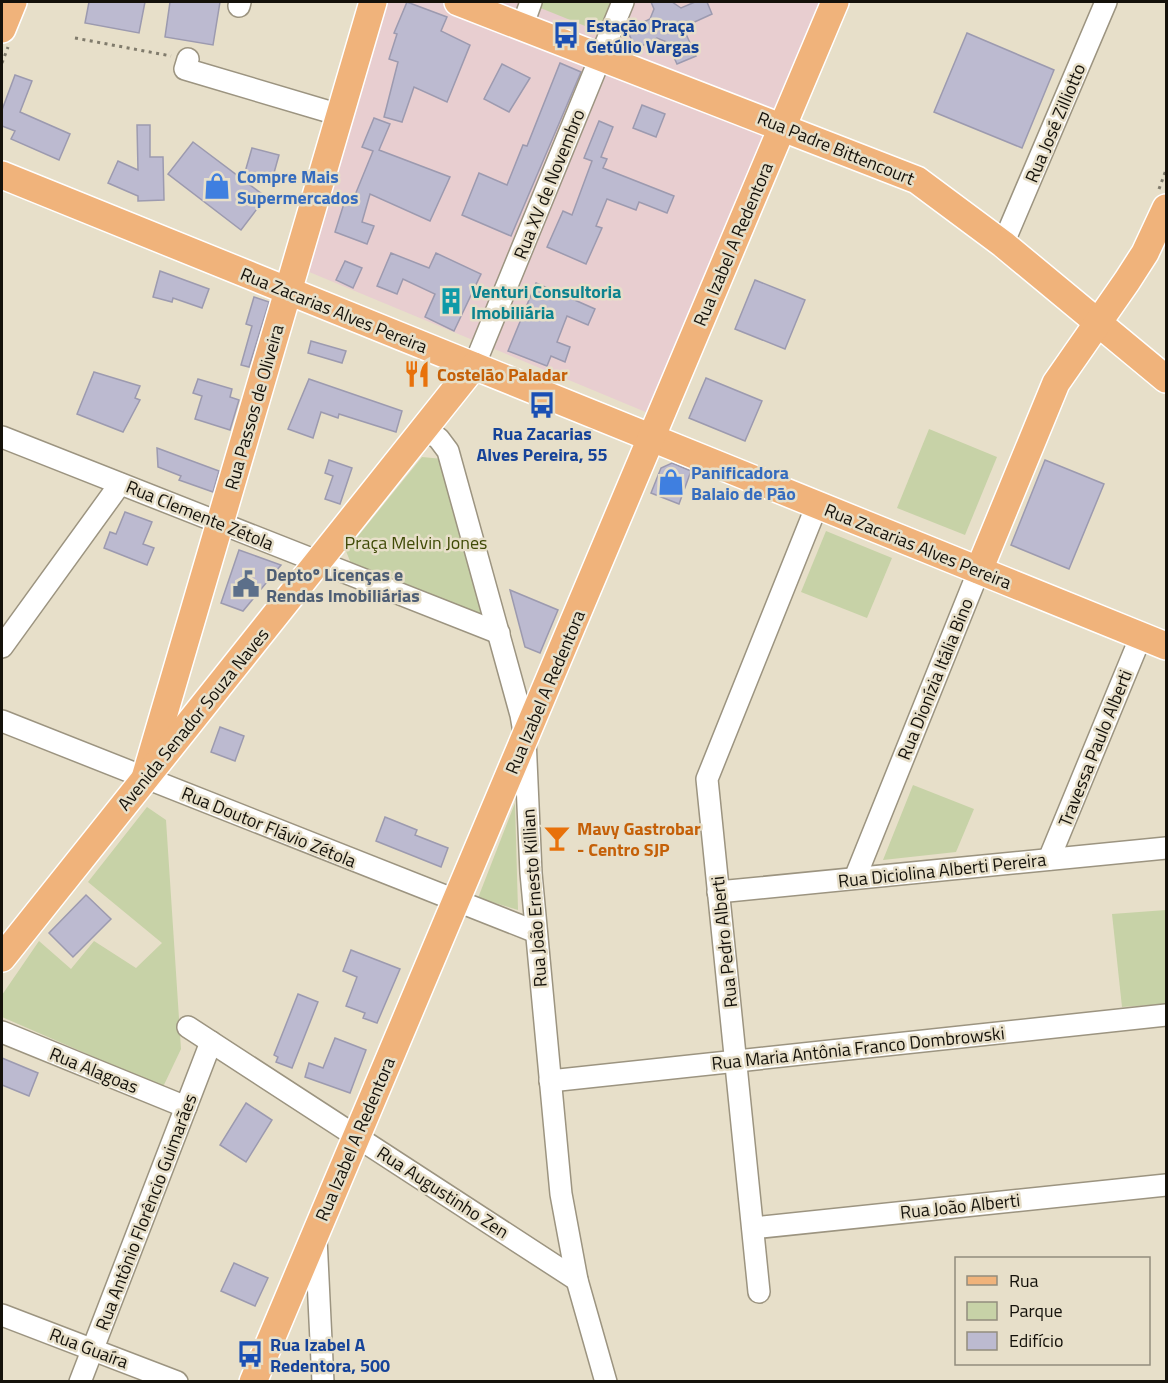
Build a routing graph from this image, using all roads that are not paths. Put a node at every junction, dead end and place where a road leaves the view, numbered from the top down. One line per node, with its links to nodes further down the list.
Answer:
1 (13, 2): 9 (main road)
2 (373, 2): 12 (main road, Rua Passos de Oliveira)
3 (458, 2): 8 (main road, Rua Padre Bittencourt)
4 (531, 2): 8 (street)
5 (623, 2): 10 (street, Rua XV de Novembro)
6 (835, 2): 13 (main road, Rua Izabel A Redentora)
7 (1106, 2): 16 (street, Rua José Zilliotto)
8 (522, 27): 10 (main road, Rua Padre Bittencourt)
9 (2, 29)
10 (602, 56): 13 (main road, Rua Padre Bittencourt); 19 (street, Rua XV de Novembro)
11 (188, 59): 12 (street)
12 (340, 115): 17 (main road, Rua Passos de Oliveira)
13 (783, 126): 16 (main road, Rua Padre Bittencourt); 23 (main road, Rua Izabel A Redentora)
14 (2, 175): 17 (main road, Rua Zacarias Alves Pereira)
15 (1167, 208): 18 (main road, Rua Dionízia Itália Bino)
16 (1003, 244): 18 (main road, Rua Padre Bittencourt)
17 (288, 291): 19 (main road, Rua Zacarias Alves Pereira); 26 (main road, Rua Passos de Oliveira)
18 (1098, 322): 20 (main road, Rua Padre Bittencourt); 28 (main road, Rua Dionízia Itália Bino)
19 (474, 366): 21 (main road, Avenida Senador Souza Naves); 23 (main road, Rua Zacarias Alves Pereira)
20 (1167, 379)
21 (425, 428): 27 (main road, Avenida Senador Souza Naves); 29 (street, Rua João Ernesto Killian)
22 (2, 437): 24 (street, Rua Clemente Zétola)
23 (652, 438): 25 (main road, Rua Zacarias Alves Pereira); 34 (main road, Rua Izabel A Redentora)
24 (120, 484): 26 (street, Rua Clemente Zétola); 31 (street)
25 (818, 505): 28 (main road, Rua Zacarias Alves Pereira); 39 (street, Rua Pedro Alberti)
26 (220, 524): 27 (street, Rua Clemente Zétola); 35 (main road, Rua Passos de Oliveira)
27 (318, 562): 29 (street, Rua Clemente Zétola); 35 (main road, Avenida Senador Souza Naves)
28 (979, 570): 30 (main road, Rua Zacarias Alves Pereira); 38 (street, Rua Dionízia Itália Bino)
29 (499, 633): 34 (street, Rua João Ernesto Killian)
30 (1141, 636): 32 (main road, Rua Zacarias Alves Pereira); 37 (street, Travessa Paulo Alberti)
31 (2, 646)
32 (1167, 646)
33 (2, 721): 35 (street, Rua Doutor Flávio Zétola)
34 (525, 738): 40 (main road, Rua Izabel A Redentora); 41 (street, Rua João Ernesto Killian)
35 (146, 778): 40 (street, Rua Doutor Flávio Zétola); 42 (main road, Avenida Senador Souza Naves)
36 (1167, 848): 37 (street, Rua Diciolina Alberti Pereira)
37 (1049, 860): 38 (street, Rua Diciolina Alberti Pereira)
38 (855, 878): 39 (street, Rua Diciolina Alberti Pereira)
39 (718, 892): 47 (street, Rua Pedro Alberti)
40 (456, 901): 41 (street, Rua Doutor Flávio Zétola); 50 (main road, Rua Izabel A Redentora)
41 (536, 933): 48 (street, Rua João Ernesto Killian)
42 (2, 958)
43 (1167, 1015): 47 (street, Rua Maria Antônia Franco Dombrowski)
44 (188, 1027): 46 (street, Rua Augustinho Zen)
45 (2, 1032): 49 (street, Rua Alagoas)
46 (211, 1042): 49 (street, Rua Antônio Florêncio Guimarães); 50 (street, Rua Augustinho Zen)
47 (736, 1061): 48 (street, Rua Maria Antônia Franco Dombrowski); 52 (street, Rua Pedro Alberti)
48 (550, 1081): 54 (street, Rua João Ernesto Killian)
49 (186, 1107): 57 (street, Rua Antônio Florêncio Guimarães)
50 (357, 1136): 53 (main road, Rua Izabel A Redentora); 54 (street, Rua Augustinho Zen)
51 (1167, 1185): 52 (street, Rua João Alberti)
52 (753, 1228): 55 (street, Rua Pedro Alberti)
53 (315, 1234): 60 (main road, Rua Izabel A Redentora); 61 (street)
54 (577, 1280): 62 (street, Rua João Ernesto Killian)
55 (759, 1292)
56 (2, 1315): 57 (street, Rua Guaíra)
57 (93, 1349): 58 (street, Rua Antônio Florêncio Guimarães); 59 (street, Rua Guaíra)
58 (80, 1382)
59 (177, 1382)
60 (253, 1382)
61 (323, 1382)
62 (606, 1382)

